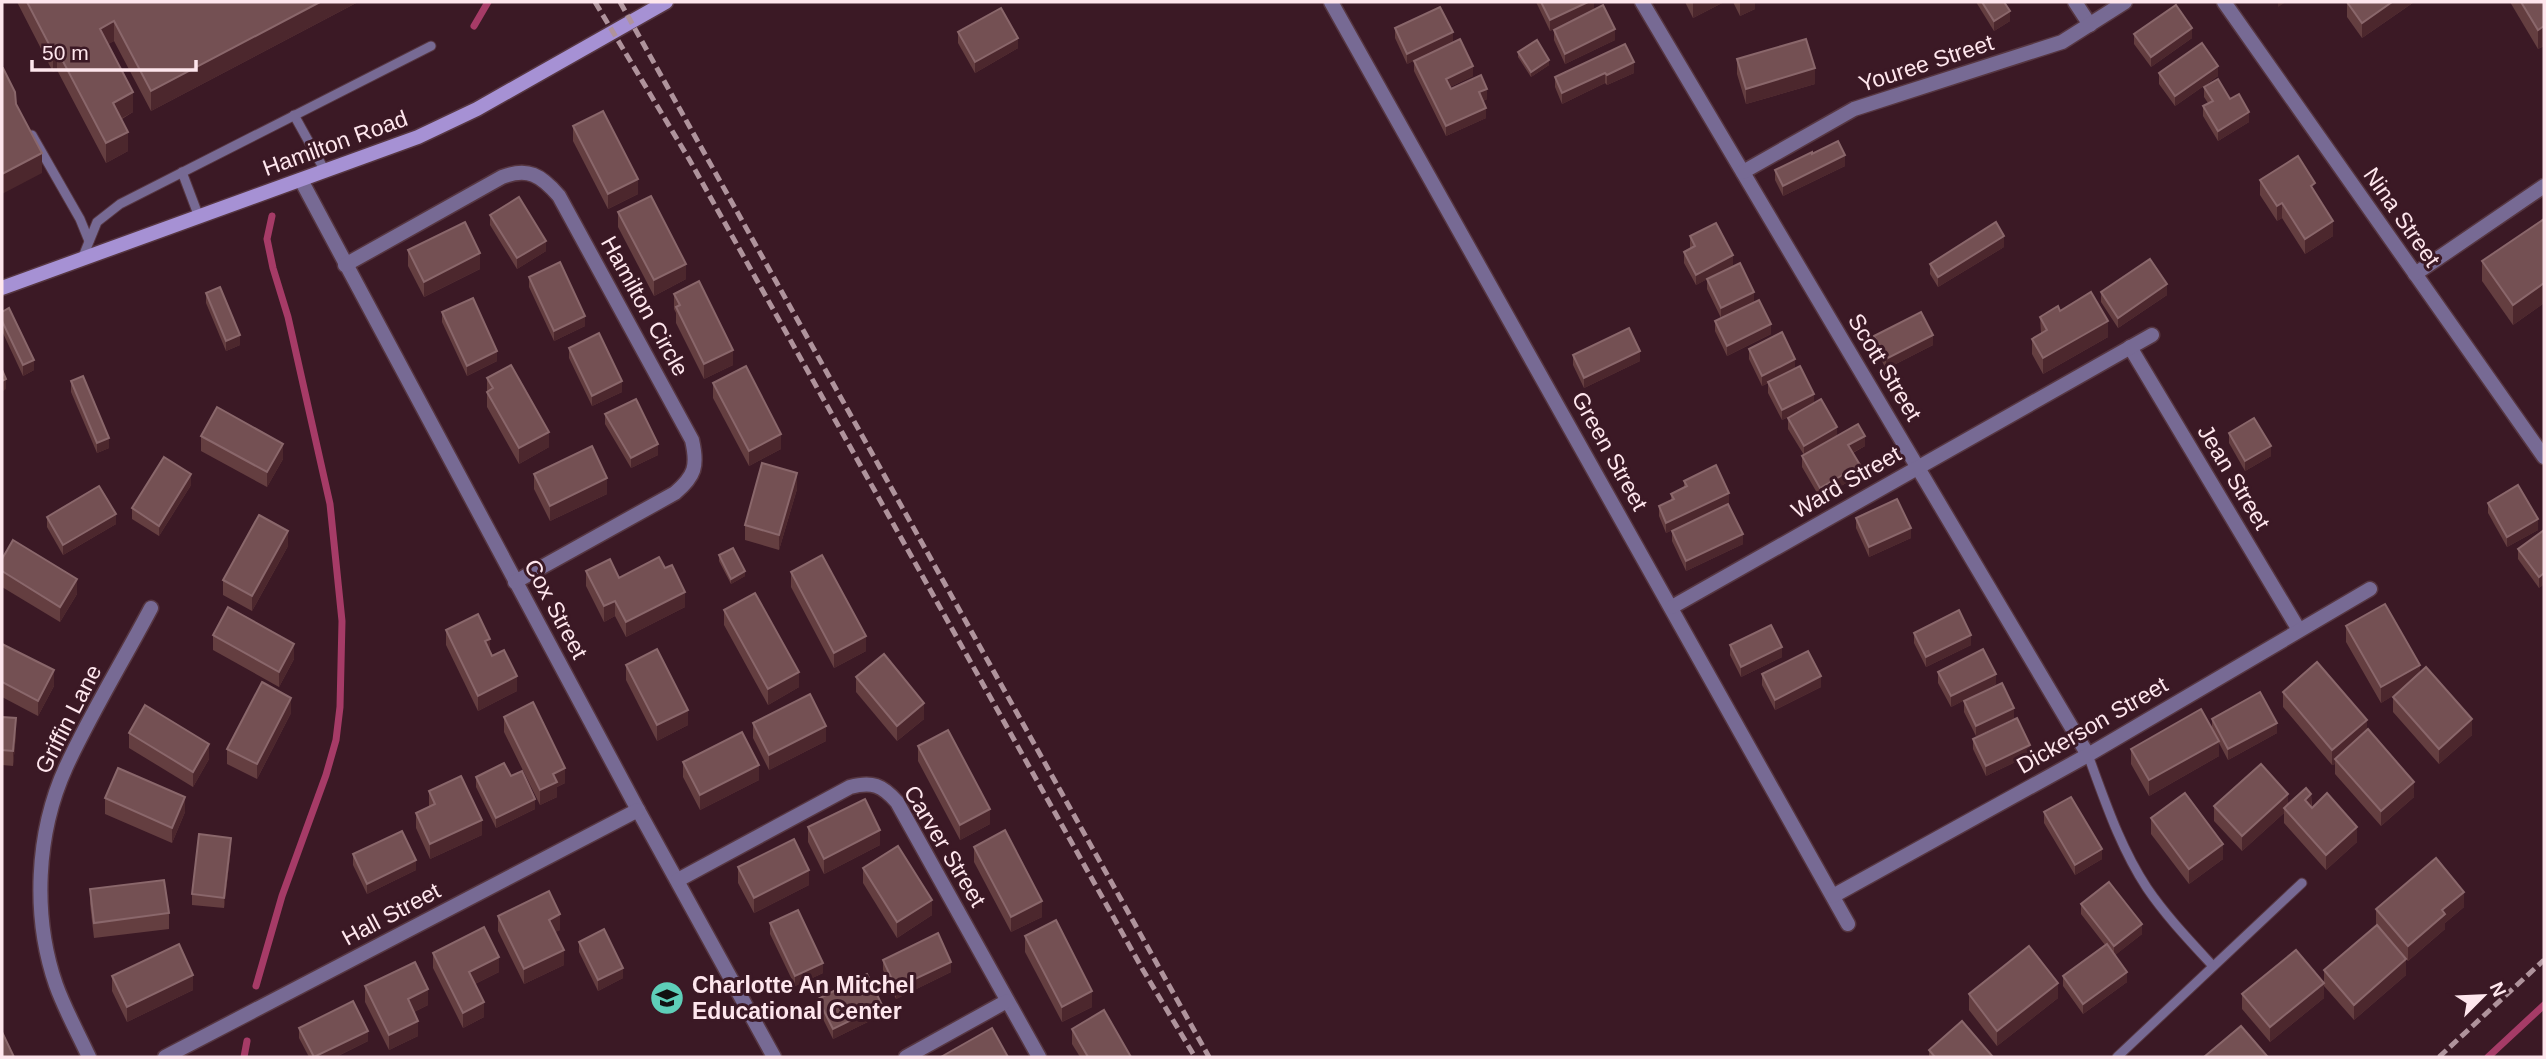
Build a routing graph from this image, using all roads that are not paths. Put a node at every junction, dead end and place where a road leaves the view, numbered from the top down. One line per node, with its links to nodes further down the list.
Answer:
1 (666, 2): 11 (street, Hamilton Road)
2 (1331, 2): 28 (street, Green Street)
3 (1642, 2): 13 (street, Scott Street)
4 (2075, 2): 7 (street)
5 (2125, 2): 7 (street, Youree Street)
6 (2224, 2): 20 (street, Nina Street)
7 (2090, 25): 13 (street, Youree Street)
8 (431, 46): 9 (lane)
9 (294, 116): 11 (lane); 12 (lane)
10 (28, 128): 17 (lane)
11 (325, 171): 14 (street, Hamilton Road)
12 (182, 172): 16 (lane); 17 (lane)
13 (1743, 173): 25 (street, Scott Street)
14 (301, 180): 16 (street, Hamilton Road); 19 (street, Cox Street)
15 (2544, 186): 20 (street)
16 (200, 217): 18 (street, Hamilton Road)
17 (89, 241): 18 (lane)
18 (81, 259): 21 (street, Hamilton Road)
19 (345, 265): 26 (street, Cox Street); 26 (street, Hamilton Circle)
20 (2415, 274): 24 (street, Nina Street)
21 (2, 288)
22 (2152, 335): 23 (street, Ward Street)
23 (2130, 347): 25 (street, Ward Street); 30 (street, Jean Street)
24 (2544, 457)
25 (1918, 467): 28 (street, Ward Street); 31 (street, Scott Street)
26 (515, 582): 32 (street, Cox Street)
27 (2370, 589): 30 (street, Dickerson Street)
28 (1672, 607): 35 (street, Green Street)
29 (151, 608): 39 (street, Griffin Lane)
30 (2299, 630): 31 (street, Dickerson Street)
31 (2088, 755): 35 (street, Dickerson Street); 37 (lane)
32 (638, 810): 33 (street, Cox Street); 40 (street, Hall Street)
33 (678, 880): 38 (street, Carver Street); 41 (street, Cox Street)
34 (2302, 883): 37 (lane)
35 (1833, 896): 36 (street, Green Street)
36 (1848, 925)
37 (2213, 966): 44 (lane)
38 (1007, 1001): 42 (street); 43 (street, Carver Street)
39 (89, 1057)
40 (166, 1057)
41 (774, 1057)
42 (906, 1057)
43 (1039, 1057)
44 (2117, 1057)

